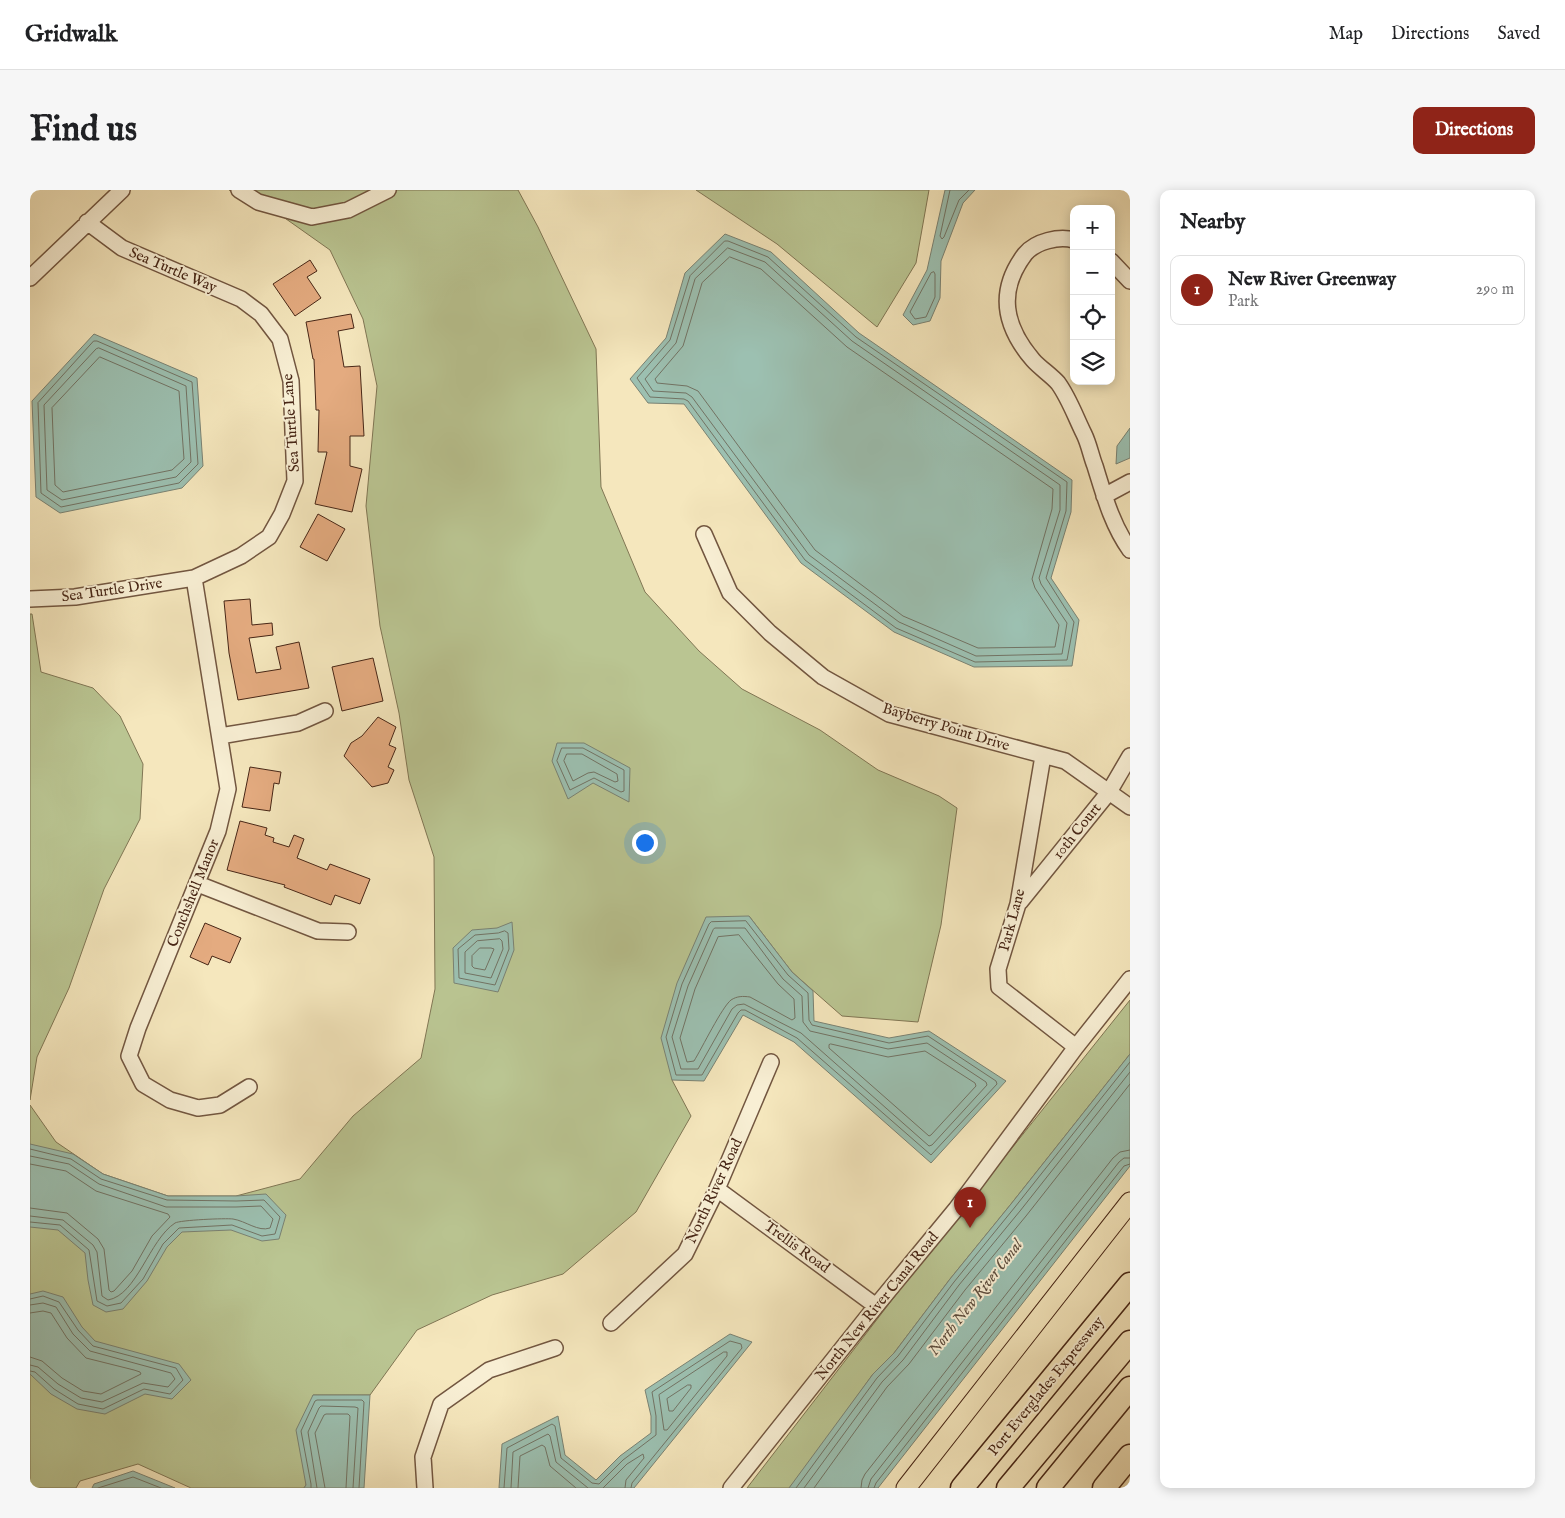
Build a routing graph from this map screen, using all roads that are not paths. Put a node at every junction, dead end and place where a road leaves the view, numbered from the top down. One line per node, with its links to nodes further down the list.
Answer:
1 (122, 190): 4 (street)
2 (240, 190): 3 (street)
3 (388, 190)
4 (88, 222): 7 (street); 9 (street, Sea Turtle Way)
5 (1070, 239): 11 (street)
6 (1115, 265): 8 (street)
7 (30, 278)
8 (1130, 281)
9 (261, 314): 14 (street, Sea Turtle Lane)
10 (1130, 482): 11 (street)
11 (1104, 496): 13 (street)
12 (704, 534): 18 (street, Bayberry Point Drive)
13 (1130, 550)
14 (194, 578): 15 (street, Sea Turtle Drive); 17 (street, Conchshell Manor)
15 (30, 599)
16 (325, 711): 17 (street)
17 (220, 736): 22 (street, Conchshell Manor)
18 (1043, 756): 20 (street, Bayberry Point Drive); 23 (street, Park Lane)
19 (1130, 756): 20 (street, 10th Court)
20 (1109, 792): 21 (street, Bayberry Point Drive); 23 (street, 10th Court)
21 (1130, 807)
22 (198, 884): 24 (street); 28 (street, Conchshell Manor)
23 (1018, 904): 26 (street, Park Lane)
24 (348, 932)
25 (1130, 979): 26 (street, North New River Canal Road)
26 (1076, 1047): 32 (street, North New River Canal Road)
27 (771, 1062): 29 (street, North River Road)
28 (249, 1087)
29 (717, 1189): 32 (street, Trellis Road); 33 (street, North River Road)
30 (1130, 1202): 40 (main road)
31 (1130, 1284): 41 (highway, Port Everglades Expressway)
32 (876, 1306): 39 (street, North New River Canal Road)
33 (611, 1323)
34 (1130, 1342): 42 (highway)
35 (555, 1348): 38 (street)
36 (1130, 1388): 43 (highway)
37 (1130, 1456): 44 (highway)
38 (425, 1488)
39 (731, 1488)
40 (906, 1488)
41 (962, 1488)
42 (1008, 1488)
43 (1048, 1488)
44 (1104, 1488)

